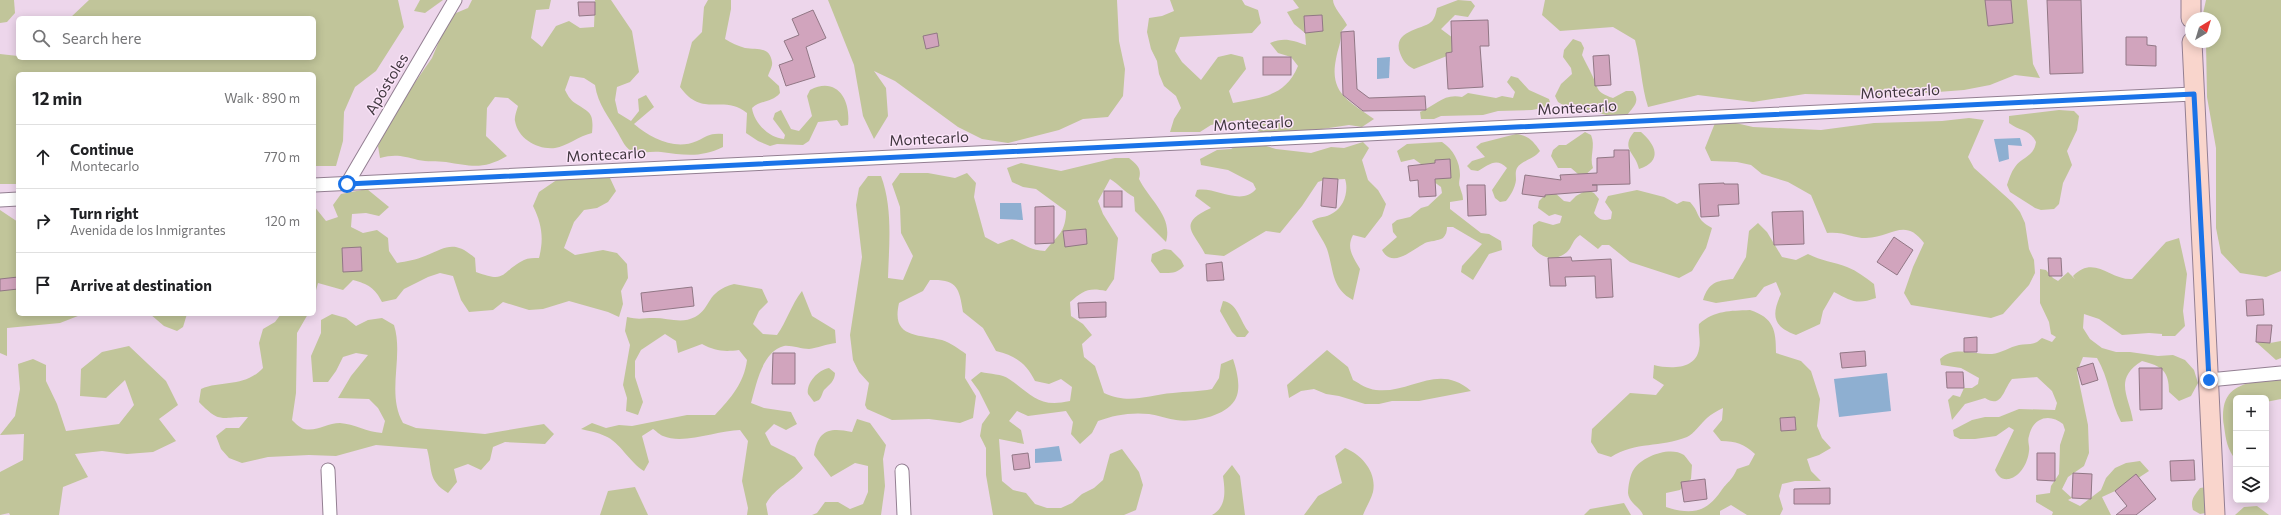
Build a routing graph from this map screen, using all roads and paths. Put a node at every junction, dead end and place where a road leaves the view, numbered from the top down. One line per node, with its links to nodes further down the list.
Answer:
1 (455, 0): 6 (street, Apóstoles)
2 (2191, 0): 3 (main road)
3 (2191, 12)
4 (2192, 48): 5 (main road)
5 (2194, 94): 6 (street, Montecarlo); 11 (main road)
6 (347, 184): 7 (street, Montecarlo)
7 (316, 185)
8 (16, 199): 9 (street)
9 (0, 200)
10 (2281, 373): 11 (street)
11 (2209, 380): 16 (main road)
12 (328, 470): 14 (street)
13 (902, 472): 15 (street)
14 (330, 515)
15 (904, 515)
16 (2216, 515)

